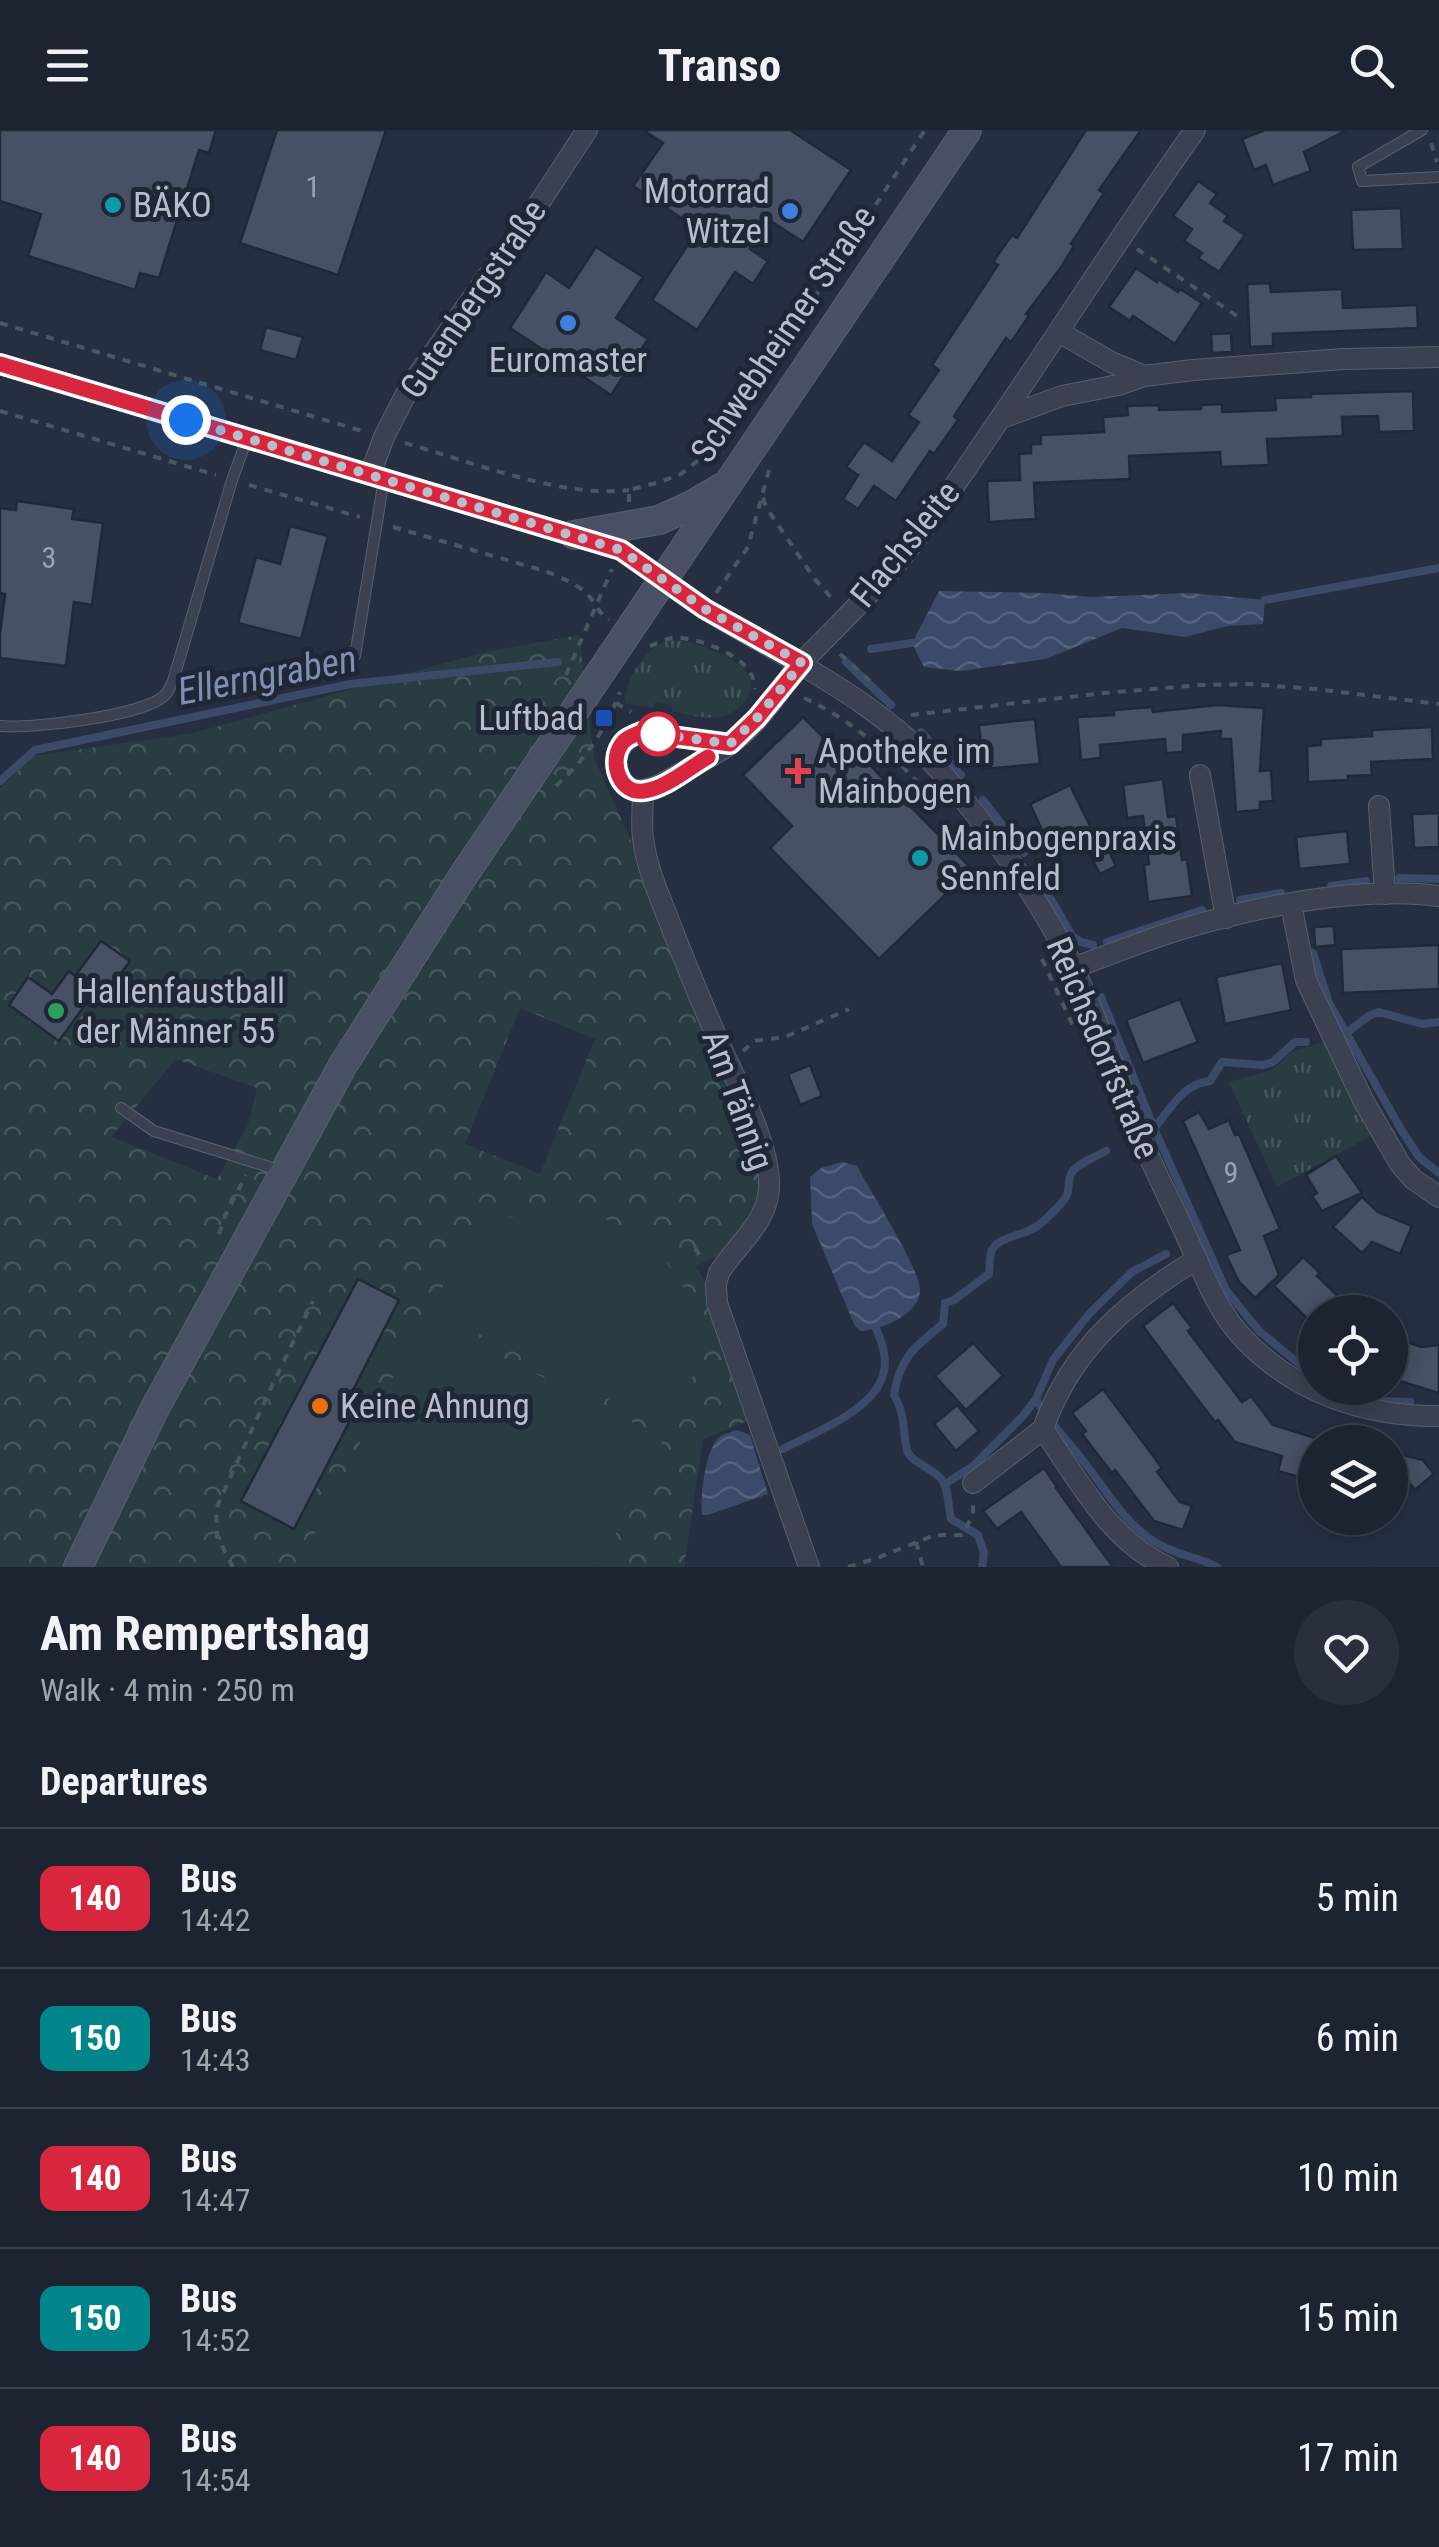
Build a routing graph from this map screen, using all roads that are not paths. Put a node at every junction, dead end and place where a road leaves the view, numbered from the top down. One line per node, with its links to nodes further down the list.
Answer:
1 (586, 130): 12 (street, Gutenbergstraße)
2 (966, 130): 13 (main road, Schwebheimer Straße)
3 (1195, 130): 6 (street, Flachsleite)
4 (1424, 130): 5 (lane)
5 (1439, 177)
6 (1060, 332): 9 (street); 10 (street, Flachsleite)
7 (1439, 356): 9 (street)
8 (0, 364): 11 (street)
9 (1144, 376): 10 (street)
10 (1000, 419): 18 (street, Flachsleite)
11 (247, 439): 12 (street); 19 (lane)
12 (377, 477): 14 (street); 17 (lane)
13 (727, 485): 15 (main road); 16 (main road, Schwebheimer Straße)
14 (574, 536): 15 (main road)
15 (623, 538): 16 (street, Reichsdorfstraße)
16 (663, 580): 18 (street, Reichsdorfstraße); 30 (main road, Schwebheimer Straße)
17 (356, 656)
18 (802, 663): 20 (street, Flachsleite); 28 (street, Reichsdorfstraße)
19 (0, 726)
20 (730, 744): 22 (street, Flachsleite); 22 (street)
21 (1200, 775): 27 (street)
22 (643, 792): 37 (street, Am Tännig)
23 (1379, 806): 24 (street)
24 (1385, 894): 25 (street); 26 (street)
25 (1439, 896)
26 (1292, 904): 27 (street); 31 (street)
27 (1226, 918): 28 (street)
28 (1074, 968): 32 (street, Reichsdorfstraße)
29 (121, 1108): 30 (lane)
30 (284, 1171): 36 (main road, Schwebheimer Straße)
31 (1439, 1197)
32 (1197, 1258): 33 (street, Reichsdorfstraße); 34 (street)
33 (1439, 1416)
34 (1043, 1429): 35 (street); 38 (street)
35 (973, 1483)
36 (78, 1567)
37 (809, 1567)
38 (1168, 1567)

